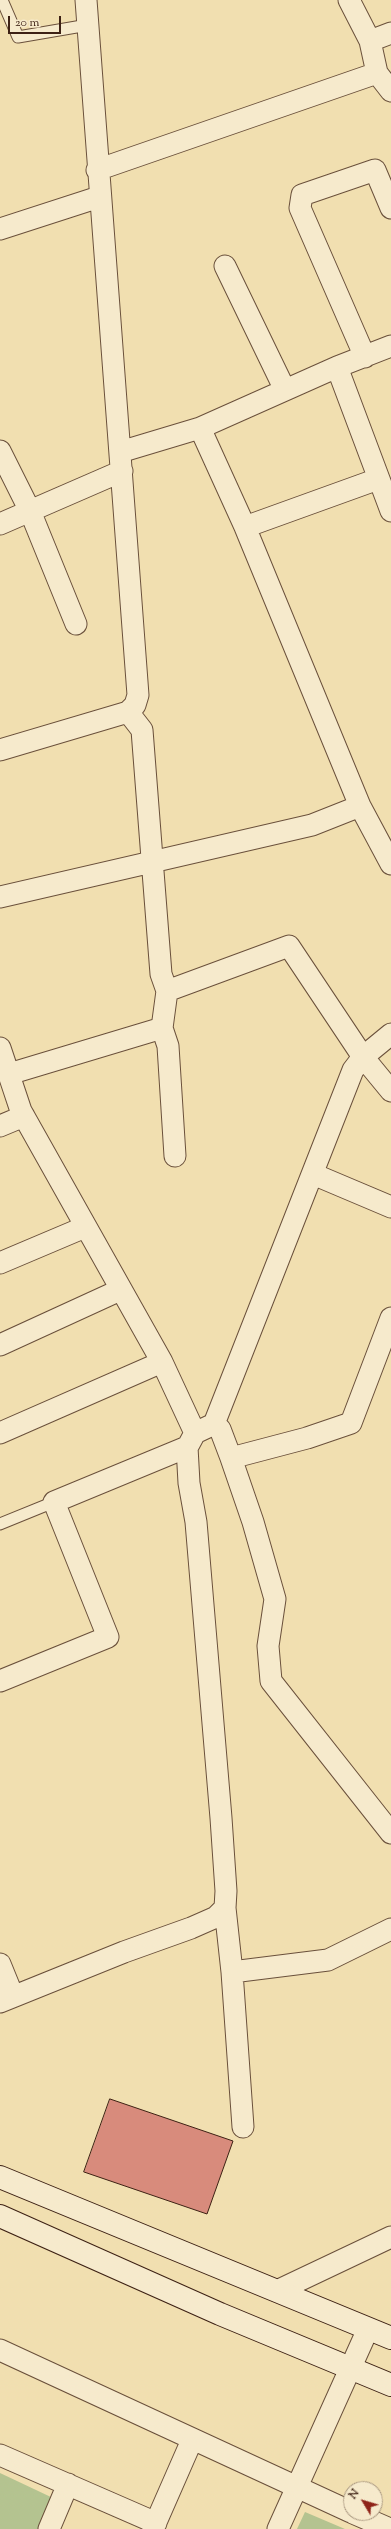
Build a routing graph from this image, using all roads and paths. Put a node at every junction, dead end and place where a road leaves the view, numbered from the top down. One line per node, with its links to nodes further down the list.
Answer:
1 (2, 0): 4 (lane)
2 (86, 0): 4 (street)
3 (349, 0): 6 (street)
4 (88, 25): 9 (street)
5 (391, 33): 6 (street)
6 (370, 41): 7 (street)
7 (377, 73): 8 (street); 9 (street)
8 (391, 91)
9 (98, 170): 10 (street)
10 (100, 197): 12 (street); 20 (street)
11 (391, 208): 15 (street)
12 (0, 229)
13 (225, 266): 17 (street)
14 (391, 346): 15 (street)
15 (365, 357): 16 (street)
16 (337, 368): 17 (street); 21 (street)
17 (285, 390): 18 (street)
18 (200, 428): 20 (street); 25 (street)
19 (0, 451): 22 (street)
20 (121, 461): 22 (street); 27 (street)
21 (378, 478): 23 (street); 25 (street)
22 (30, 511): 24 (street); 26 (street)
23 (391, 511)
24 (0, 524)
25 (245, 527): 29 (street)
26 (76, 624)
27 (128, 712): 28 (street); 30 (street)
28 (0, 750)
29 (360, 806): 30 (street); 31 (street)
30 (152, 862): 32 (street); 33 (street)
31 (391, 864)
32 (0, 897)
33 (167, 991): 34 (street); 37 (street)
34 (162, 1028): 38 (street); 42 (street)
35 (391, 1034): 37 (street)
36 (0, 1048): 38 (street)
37 (363, 1057): 39 (street); 43 (street)
38 (9, 1074): 40 (street)
39 (391, 1091)
40 (24, 1116): 41 (street); 45 (street)
41 (0, 1126)
42 (175, 1156)
43 (312, 1174): 44 (street); 51 (street)
44 (391, 1206)
45 (84, 1227): 46 (street); 47 (street)
46 (0, 1263)
47 (120, 1290): 49 (street); 50 (street)
48 (391, 1318): 54 (street)
49 (0, 1345)
50 (162, 1362): 52 (street); 53 (street)
51 (214, 1424): 53 (street); 54 (street)
52 (0, 1433)
53 (191, 1440): 55 (street); 59 (street)
54 (231, 1458): 58 (street)
55 (54, 1502): 56 (lane); 57 (street)
56 (0, 1524)
57 (0, 1681)
58 (391, 1833)
59 (225, 1908): 62 (street); 63 (street)
60 (391, 1929): 62 (street)
61 (0, 1964): 63 (street)
62 (232, 1972): 64 (street)
63 (6, 1999)
64 (244, 2127)
65 (0, 2177): 68 (street)
66 (0, 2216): 72 (street)
67 (391, 2237): 68 (street)
68 (278, 2291): 69 (street)
69 (368, 2329): 70 (street); 72 (street)
70 (391, 2338)
71 (0, 2350): 74 (street)
72 (350, 2368): 73 (street); 77 (street)
73 (391, 2385)
74 (192, 2440): 77 (street); 80 (street)
75 (0, 2455): 76 (street)
76 (68, 2484): 80 (street); 81 (street)
77 (296, 2488): 78 (street); 82 (street)
78 (343, 2509)
79 (371, 2521): 83 (street)
80 (155, 2526)
81 (49, 2529)
82 (278, 2529)
83 (390, 2529)

